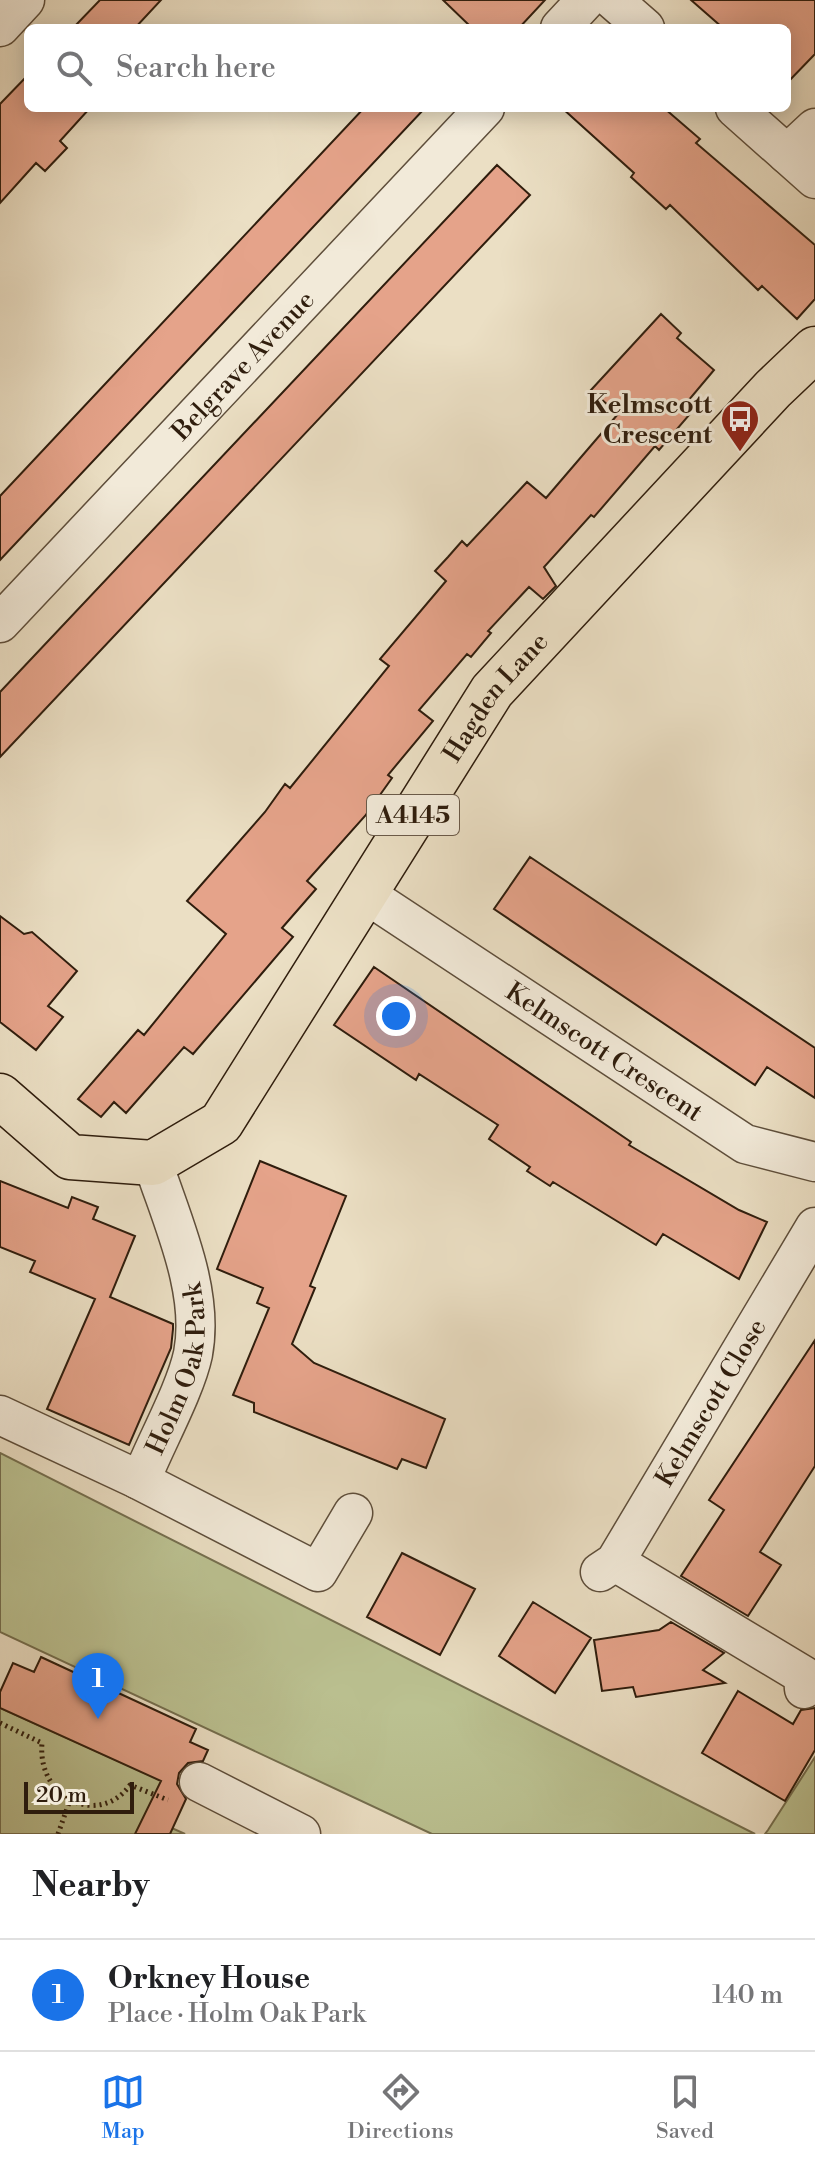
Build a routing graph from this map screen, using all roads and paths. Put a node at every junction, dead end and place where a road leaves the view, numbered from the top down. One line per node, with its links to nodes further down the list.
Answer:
1 (25, 0): 6 (street)
2 (586, 0): 4 (street)
3 (613, 0): 5 (street)
4 (564, 24)
5 (640, 24)
6 (0, 27)
7 (481, 112): 13 (street, Belgrave Avenue)
8 (740, 112): 10 (street)
9 (815, 128): 10 (street)
10 (787, 154): 11 (street)
11 (815, 179)
12 (815, 349): 14 (main road, Hagden Lane / A4145)
13 (0, 623)
14 (364, 893): 16 (street, Kelmscott Crescent); 17 (main road, Hagden Lane / A4145)
15 (0, 1096): 17 (main road)
16 (815, 1162)
17 (153, 1163): 20 (street, Holm Oak Park)
18 (815, 1227): 22 (street, Kelmscott Close)
19 (0, 1415): 20 (street)
20 (137, 1479): 21 (street)
21 (353, 1513)
22 (804, 1689)
23 (0, 1723): 25 (path)
24 (206, 1786): 25 (path); 27 (street)
25 (70, 1800): 26 (path)
26 (58, 1834)
27 (301, 1834)

